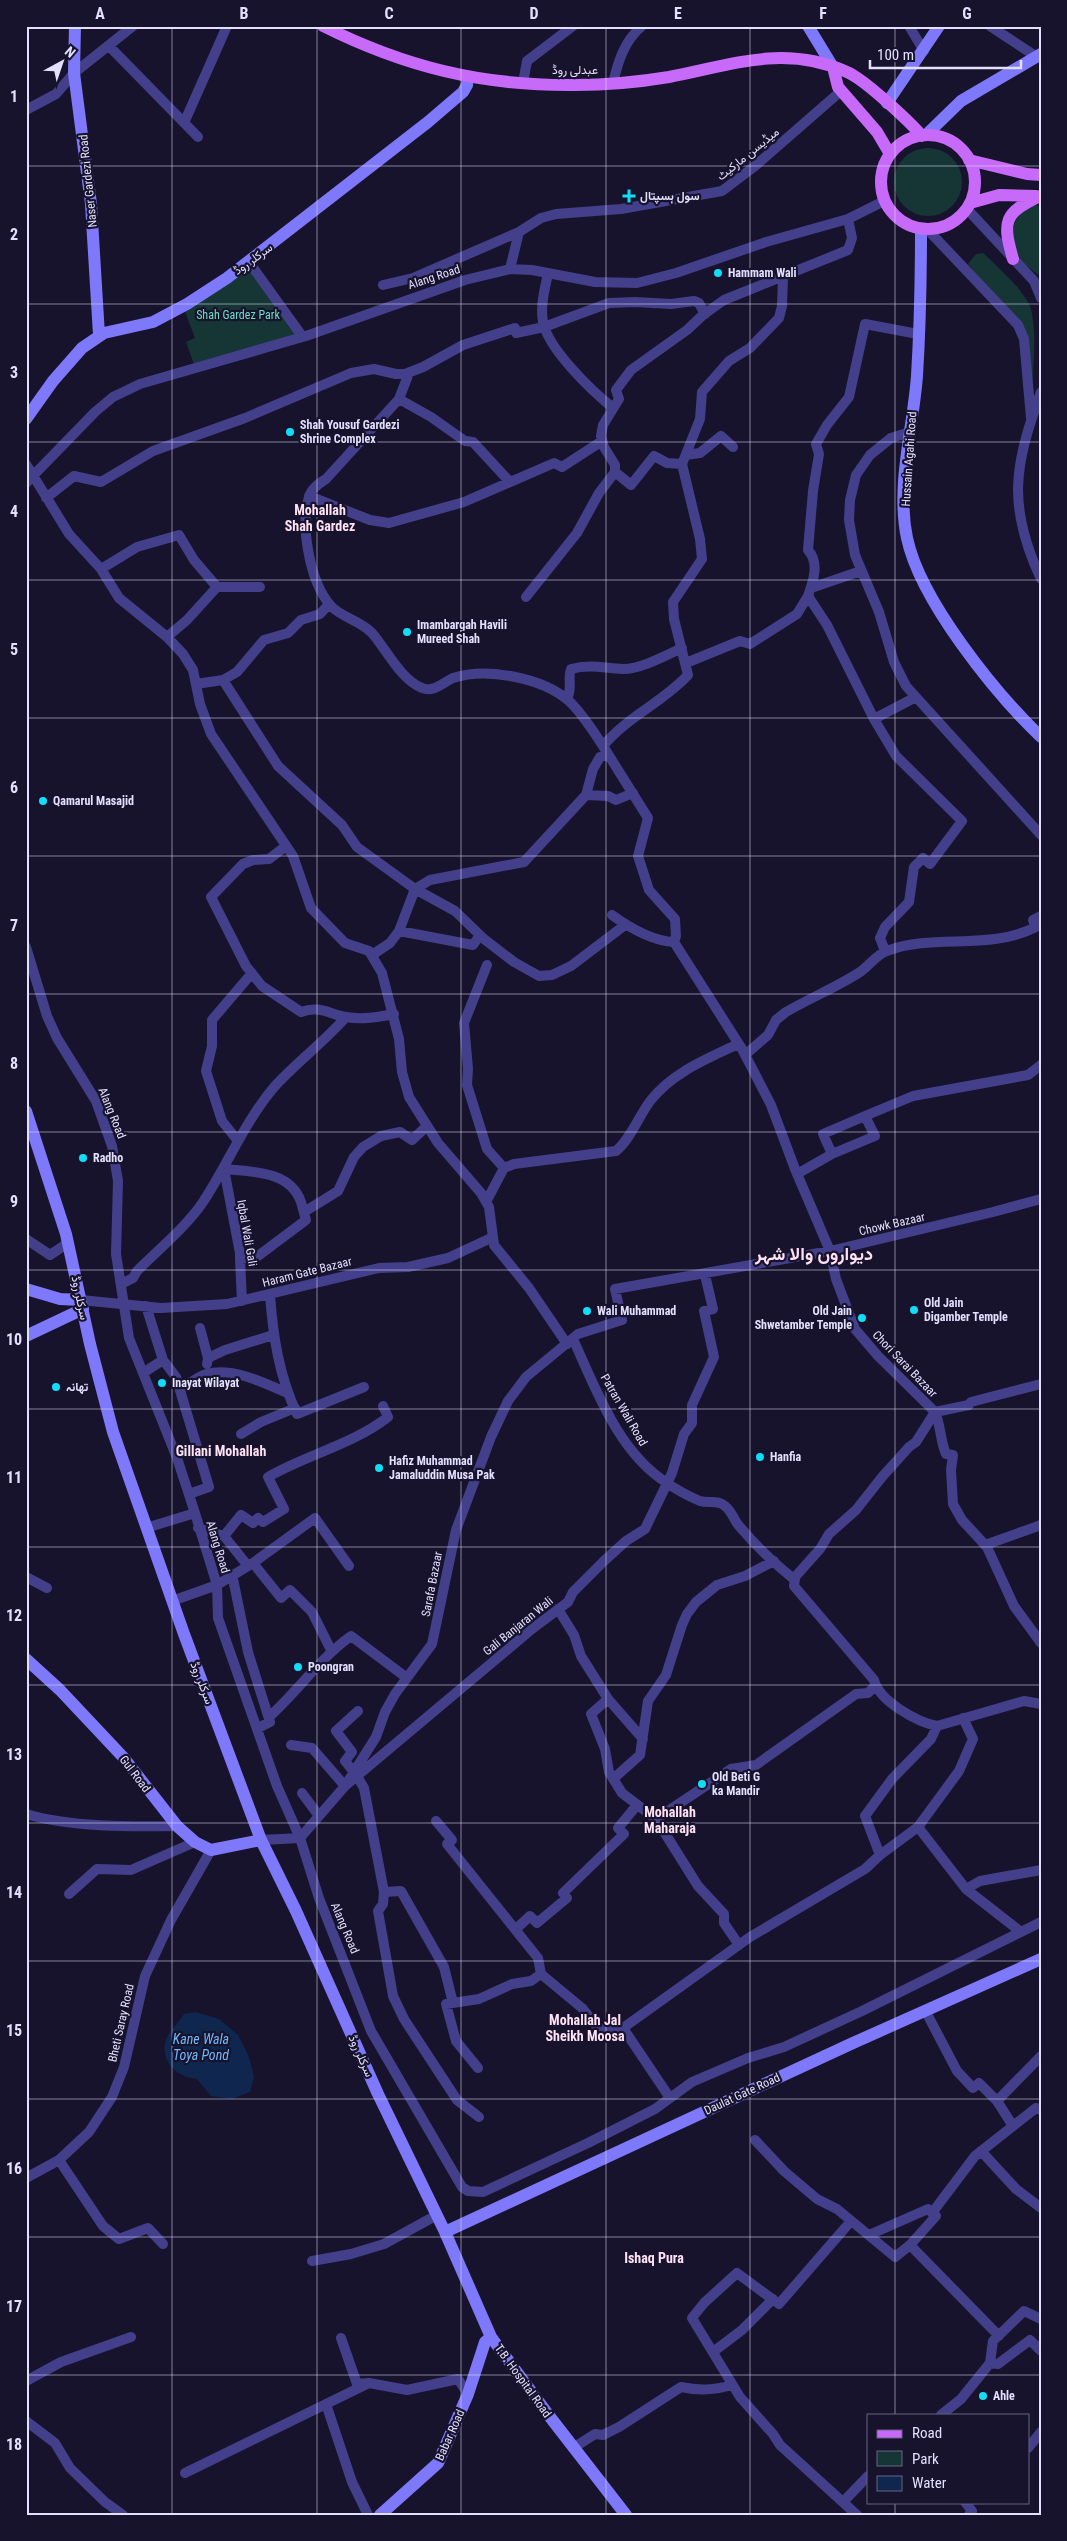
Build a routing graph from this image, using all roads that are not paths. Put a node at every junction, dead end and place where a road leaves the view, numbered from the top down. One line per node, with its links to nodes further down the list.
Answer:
1 (75, 26): 15 (main road, Naser Gardezi Road)
2 (133, 26): 11 (street)
3 (227, 26): 22 (street)
4 (323, 26): 16 (main road, عبدلی روڈ)
5 (573, 26): 17 (street)
6 (642, 26): 18 (street)
7 (808, 26): 14 (main road)
8 (909, 26): 12 (street)
9 (939, 26): 12 (main road)
10 (990, 26): 13 (street)
11 (109, 46): 15 (street); 22 (street)
12 (924, 50): 20 (main road)
13 (1039, 56): 23 (main road)
14 (833, 67): 18 (main road, عبدلی روڈ); 19 (main road); 20 (main road, عبدلی روڈ)
15 (74, 72): 21 (street); 44 (main road, Naser Gardezi Road)
16 (468, 77): 17 (main road, عبدلی روڈ); 35 (main road, سرکلر روڈ)
17 (523, 83): 18 (main road, عبدلی روڈ)
18 (613, 83)
19 (841, 91): 25 (main road); 33 (street, میڈیسن مارکیٹ)
20 (887, 104): 23 (main road, عبدلی روڈ)
21 (26, 110)
22 (184, 123): 24 (street)
23 (924, 136): 25 (main road); 26 (main road)
24 (198, 138)
25 (890, 154): 29 (main road)
26 (969, 160): 27 (main road); 30 (main road)
27 (1041, 175)
28 (1040, 196): 30 (main road); 34 (main road)
29 (884, 201): 31 (street, Alang Road); 32 (main road)
30 (968, 206): 32 (main road); 34 (street)
31 (848, 219): 37 (street, Alang Road); 38 (street)
32 (924, 229): 43 (main road, Hussain Agahi Road); 51 (street)
33 (519, 232): 36 (street); 39 (street, میڈیسن مارکیٹ)
34 (1013, 259): 40 (street)
35 (249, 262): 44 (main road, سرکلر روڈ); 45 (street)
36 (510, 269): 37 (street, Alang Road); 45 (street, Alang Road)
37 (548, 273): 42 (street)
38 (783, 277): 41 (street); 55 (street)
39 (383, 285)
40 (1041, 298)
41 (705, 314): 42 (street); 49 (street)
42 (544, 327): 46 (street); 49 (street)
43 (918, 334): 52 (main road, Hussain Agahi Road); 67 (street)
44 (100, 335): 50 (main road, سرکلر روڈ)
45 (302, 336): 58 (street, Alang Road)
46 (409, 372): 48 (street); 61 (street)
47 (1041, 392): 51 (street)
48 (399, 399): 59 (street); 60 (street)
49 (613, 408): 53 (street)
50 (27, 417)
51 (1031, 418): 64 (street)
52 (910, 432): 63 (street); 78 (main road, Hussain Agahi Road)
53 (602, 441): 57 (street); 59 (street)
54 (733, 447): 55 (street)
55 (684, 459): 57 (street); 71 (street)
56 (26, 464): 58 (street)
57 (614, 472): 68 (street)
58 (29, 479): 61 (street)
59 (510, 482): 60 (street)
60 (309, 496): 69 (street)
61 (46, 498): 62 (street)
62 (101, 569): 65 (street); 70 (street)
63 (861, 571): 67 (street); 75 (street)
64 (1041, 579)
65 (217, 587): 66 (street); 70 (street)
66 (260, 587)
67 (810, 592): 72 (street); 77 (street)
68 (526, 597)
69 (329, 604): 73 (street); 76 (street)
70 (167, 638): 74 (street)
71 (682, 648): 72 (street); 76 (street)
72 (686, 663): 79 (street)
73 (223, 680): 74 (street); 84 (street)
74 (196, 684): 83 (street)
75 (914, 698): 77 (street); 82 (street)
76 (567, 699): 79 (street)
77 (874, 719): 92 (street)
78 (1041, 737)
79 (605, 750): 80 (street); 81 (street)
80 (633, 793): 81 (street); 90 (street)
81 (586, 796): 84 (street)
82 (1041, 835)
83 (286, 846): 93 (street); 95 (street)
84 (414, 889): 88 (street); 89 (street)
85 (612, 915): 87 (street)
86 (1041, 916): 92 (street)
87 (625, 924): 89 (street); 90 (street)
88 (399, 931): 89 (street); 93 (street)
89 (480, 935)
90 (674, 942): 98 (street, Chori Sarai Bazaar)
91 (26, 947): 118 (street, Alang Road)
92 (885, 951): 99 (street)
93 (372, 955): 96 (street)
94 (487, 965): 106 (street)
95 (252, 973): 97 (street); 104 (street)
96 (394, 1014): 97 (street); 103 (street)
97 (346, 1017): 104 (street)
98 (738, 1044): 99 (street, Chori Sarai Bazaar); 106 (street)
99 (745, 1055): 108 (street, Chori Sarai Bazaar)
100 (1041, 1065): 102 (street)
101 (26, 1111): 114 (main road, سرکلر روڈ)
102 (865, 1116): 105 (street); 105 (street)
103 (427, 1126): 110 (street); 111 (street)
104 (238, 1141): 107 (street)
105 (832, 1154): 108 (street)
106 (504, 1168): 110 (street)
107 (224, 1169): 111 (street); 116 (street, Iqbal Wali Gali); 118 (street)
108 (797, 1174): 115 (street, Chori Sarai Bazaar)
109 (1041, 1198): 115 (street, Chowk Bazaar)
110 (486, 1202): 112 (street)
111 (304, 1212): 116 (street)
112 (491, 1238): 120 (street, Haram Gate Bazaar); 128 (street, Patran Wali Road)
113 (26, 1239): 114 (street)
114 (68, 1243): 123 (main road, سرکلر روڈ)
115 (830, 1251): 117 (street, Chowk Bazaar); 139 (street, Chori Sarai Bazaar)
116 (240, 1259): 121 (street, Iqbal Wali Gali)
117 (705, 1275): 128 (street, Chowk Bazaar); 141 (street, Gali Banjaran Wali)
118 (121, 1284): 122 (street, Alang Road)
119 (26, 1289): 123 (main road)
120 (270, 1295): 121 (street, Haram Gate Bazaar); 126 (street)
121 (242, 1301): 124 (street, Haram Gate Bazaar)
122 (125, 1304): 123 (street, Haram Gate Bazaar); 124 (street, Haram Gate Bazaar); 131 (street, Alang Road)
123 (82, 1305): 127 (main road); 145 (main road, سرکلر روڈ)
124 (146, 1306): 130 (street)
125 (200, 1328): 129 (street)
126 (273, 1335): 129 (street); 136 (street)
127 (26, 1336)
128 (573, 1339): 141 (street, Patran Wali Road); 164 (street, Sarafa Bazaar)
129 (208, 1358): 132 (street)
130 (163, 1360): 131 (street); 135 (street)
131 (144, 1373): 142 (street, Alang Road)
132 (206, 1374): 135 (street); 136 (street)
133 (1041, 1384): 139 (street)
134 (364, 1388): 138 (street)
135 (180, 1390): 142 (street)
136 (287, 1393): 138 (street)
137 (383, 1406): 147 (street)
138 (295, 1408): 140 (street)
139 (935, 1412): 148 (street, Chori Sarai Bazaar); 154 (street)
140 (241, 1434)
141 (667, 1483): 149 (street, Patran Wali Road); 158 (street, Gali Banjaran Wali)
142 (189, 1494): 143 (street, Alang Road)
143 (195, 1513): 145 (street); 146 (street, Alang Road)
144 (1041, 1525): 148 (street)
145 (146, 1528): 157 (main road, سرکلر روڈ)
146 (198, 1528): 147 (street); 155 (street, Alang Road)
147 (224, 1536): 150 (street)
148 (985, 1545): 159 (street, Chori Sarai Bazaar)
149 (774, 1561): 154 (street, Patran Wali Road); 173 (street)
150 (251, 1564): 151 (street); 152 (street); 161 (street)
151 (349, 1566)
152 (232, 1574): 155 (street); 160 (street)
153 (26, 1577): 156 (street)
154 (795, 1580): 165 (street)
155 (217, 1585): 157 (street); 162 (street, Alang Road)
156 (47, 1588)
157 (172, 1601): 187 (main road, سرکلر روڈ)
158 (558, 1609): 166 (street); 175 (street, Gali Banjaran Wali)
159 (1040, 1641)
160 (247, 1646): 162 (street); 169 (street)
161 (331, 1650): 164 (street); 169 (street)
162 (230, 1652): 172 (street, Alang Road)
163 (26, 1659): 184 (main road, Gul Road)
164 (407, 1678): 175 (street, Sarafa Bazaar)
165 (875, 1686): 171 (street); 182 (street)
166 (608, 1699): 173 (street); 176 (street)
167 (1041, 1704): 170 (street)
168 (358, 1711): 175 (street)
169 (269, 1716): 172 (street)
170 (963, 1718): 171 (street); 185 (street)
171 (938, 1726): 190 (street)
172 (258, 1728): 186 (street, Alang Road)
173 (643, 1739): 176 (street)
174 (291, 1745): 177 (street)
175 (355, 1773): 177 (street, Sarafa Bazaar); 193 (street)
176 (613, 1778): 179 (street)
177 (345, 1786): 181 (street, Sarafa Bazaar)
178 (302, 1793): 181 (street)
179 (637, 1805): 182 (street); 196 (street)
180 (26, 1814): 184 (street)
181 (319, 1816): 186 (street, Sarafa Bazaar)
182 (656, 1819): 198 (street)
183 (436, 1821): 196 (street)
184 (177, 1826): 188 (main road, Gul Road)
185 (918, 1827): 190 (street); 192 (street)
186 (300, 1838): 187 (street); 206 (street, Alang Road)
187 (261, 1840): 189 (main road); 217 (main road, سرکلر روڈ)
188 (196, 1842): 189 (main road, Gul Road); 194 (street)
189 (211, 1850): 213 (street, Bheti Saray Road)
190 (880, 1854): 198 (street)
191 (1041, 1870): 192 (street)
192 (966, 1889): 197 (street)
193 (384, 1892): 201 (street); 209 (street)
194 (69, 1894)
195 (1041, 1922): 197 (street)
196 (516, 1929): 200 (street)
197 (1021, 1932): 206 (street)
198 (739, 1945): 203 (street)
199 (1041, 1959): 202 (main road, Daulat Gate Road)
200 (541, 1974): 201 (street); 203 (street)
201 (453, 2003): 205 (street)
202 (925, 2010): 207 (street); 219 (main road, Daulat Gate Road)
203 (623, 2028): 206 (street)
204 (1041, 2056): 207 (street)
205 (478, 2068)
206 (670, 2098)
207 (997, 2101): 210 (street)
208 (1041, 2110): 210 (street)
209 (480, 2117)
210 (1013, 2126): 212 (street)
211 (755, 2140): 218 (street)
212 (981, 2151): 215 (street); 216 (street)
213 (59, 2160): 214 (street, Bheti Saray Road); 221 (street)
214 (26, 2178)
215 (1041, 2208)
216 (932, 2213): 220 (street); 222 (street)
217 (436, 2216): 219 (main road, سرکلر روڈ); 223 (street)
218 (851, 2221): 220 (street); 224 (street)
219 (444, 2232): 228 (main road, T.B. Hospital Road)
220 (869, 2235): 222 (street)
221 (163, 2244)
222 (910, 2245): 226 (street)
223 (312, 2261)
224 (773, 2299): 231 (street); 231 (street)
225 (1041, 2319): 226 (street)
226 (999, 2336): 232 (street)
227 (131, 2337): 233 (street)
228 (491, 2337): 236 (main road, Babar Road); 242 (main road, T.B. Hospital Road)
229 (341, 2338): 234 (street)
230 (1041, 2351): 232 (street)
231 (713, 2352): 235 (street)
232 (990, 2363): 238 (street)
233 (26, 2381)
234 (369, 2383): 236 (street); 237 (street)
235 (732, 2384): 242 (street); 245 (street)
236 (468, 2394): 248 (main road, Babar Road)
237 (326, 2404): 243 (street); 247 (street)
238 (943, 2414)
239 (26, 2421): 246 (street)
240 (1041, 2432): 241 (street)
241 (1030, 2446)
242 (573, 2448): 249 (main road, T.B. Hospital Road)
243 (185, 2473)
244 (867, 2477): 245 (street)
245 (844, 2501): 250 (street)
246 (123, 2515)
247 (368, 2515)
248 (380, 2515)
249 (626, 2515)
250 (857, 2515)

